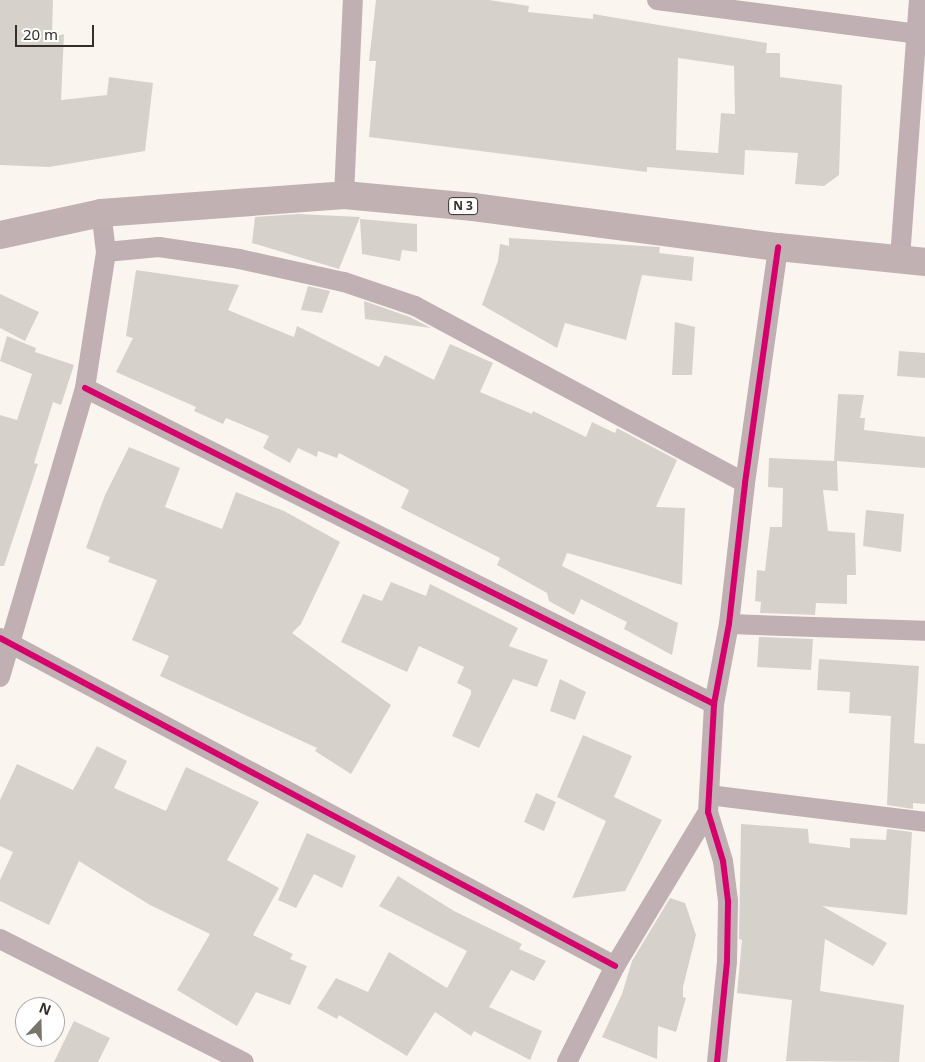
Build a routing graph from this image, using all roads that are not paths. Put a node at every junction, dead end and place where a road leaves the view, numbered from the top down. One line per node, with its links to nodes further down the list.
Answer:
1 (352, 0): 5 (street)
2 (657, 0): 4 (street)
3 (919, 0): 4 (street)
4 (922, 35): 10 (street)
5 (344, 195): 6 (main road, N 3); 8 (main road, N 3)
6 (102, 214): 7 (main road, N 3); 9 (street)
7 (0, 235)
8 (778, 247): 10 (main road, N 3); 12 (street)
9 (106, 252): 11 (street); 12 (street)
10 (912, 260)
11 (86, 388): 15 (street); 17 (street)
12 (744, 483): 13 (street)
13 (729, 624): 14 (street); 17 (street)
14 (925, 632)
15 (5, 641): 16 (street); 21 (street)
16 (0, 677)
17 (714, 704): 18 (street)
18 (709, 804): 19 (street); 21 (street); 24 (street)
19 (925, 822)
20 (0, 940): 22 (street)
21 (615, 966): 23 (street)
22 (244, 1062)
23 (567, 1062)
24 (717, 1062)

